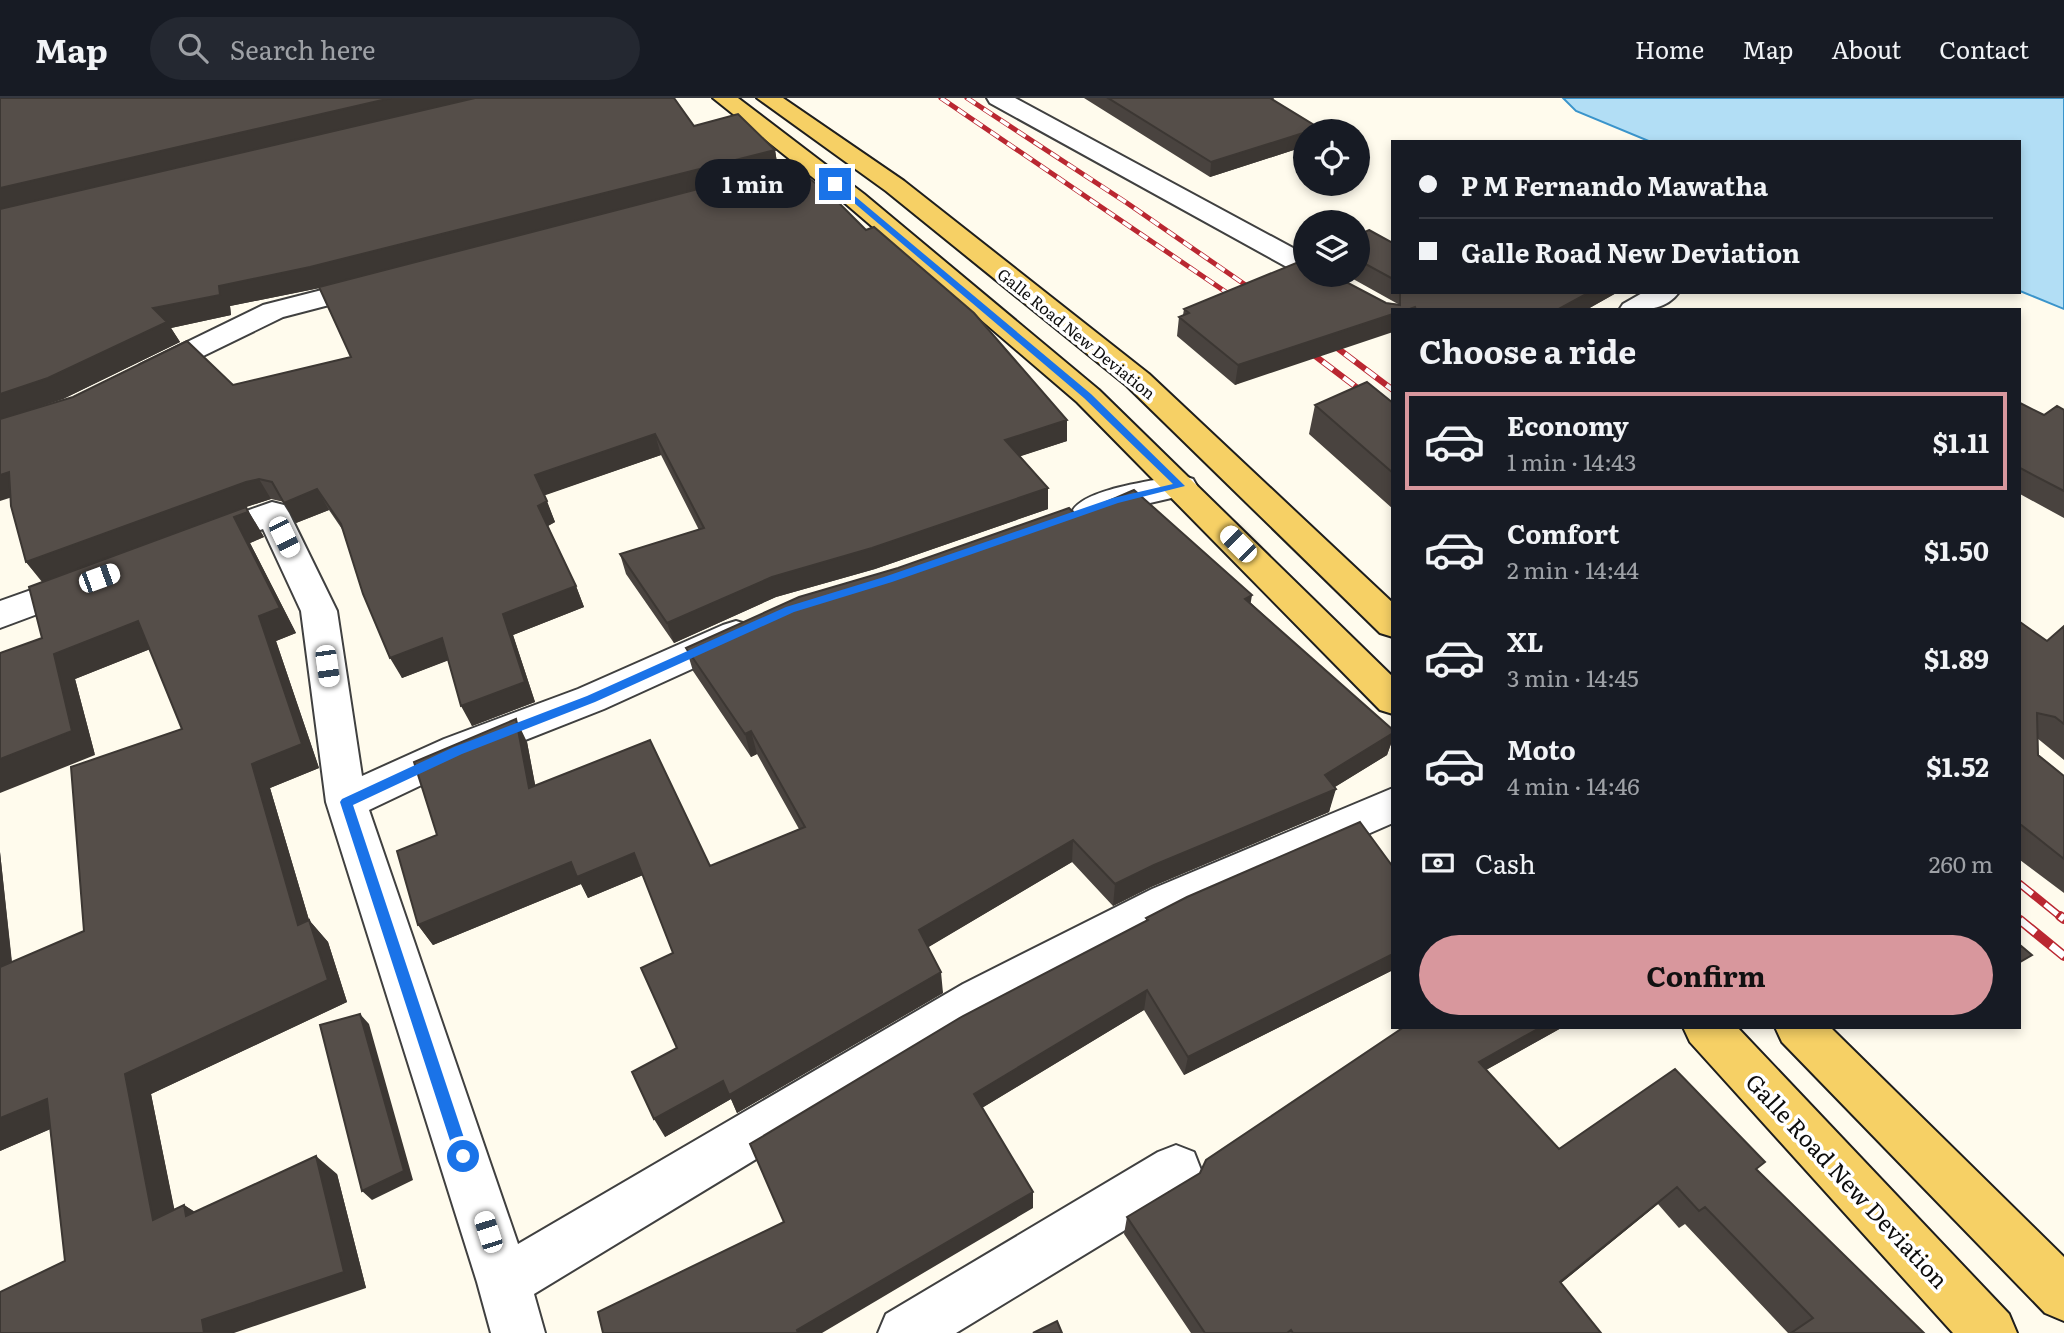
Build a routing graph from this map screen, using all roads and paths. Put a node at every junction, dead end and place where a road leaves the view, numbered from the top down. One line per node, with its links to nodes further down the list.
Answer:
1 (724, 98): 9 (main road)
2 (768, 98): 15 (main road, Galle Road New Deviation)
3 (998, 98): 4 (street)
4 (1293, 259)
5 (392, 280): 8 (street)
6 (1661, 294): 7 (street)
7 (1637, 308)
8 (124, 384)
9 (1181, 486): 10 (street); 16 (main road)
10 (1060, 522)
11 (168, 552): 17 (street)
12 (117, 571): 13 (street)
13 (0, 615)
14 (765, 621): 17 (street)
15 (1391, 622)
16 (1391, 698)
17 (346, 802): 22 (street)
18 (1391, 805): 22 (street)
19 (1708, 1029): 26 (main road, Galle Road New Deviation)
20 (1800, 1029): 23 (main road)
21 (1176, 1170): 25 (street)
22 (504, 1282): 24 (street)
23 (2064, 1294)
24 (518, 1333)
25 (905, 1333)
26 (1990, 1333)

